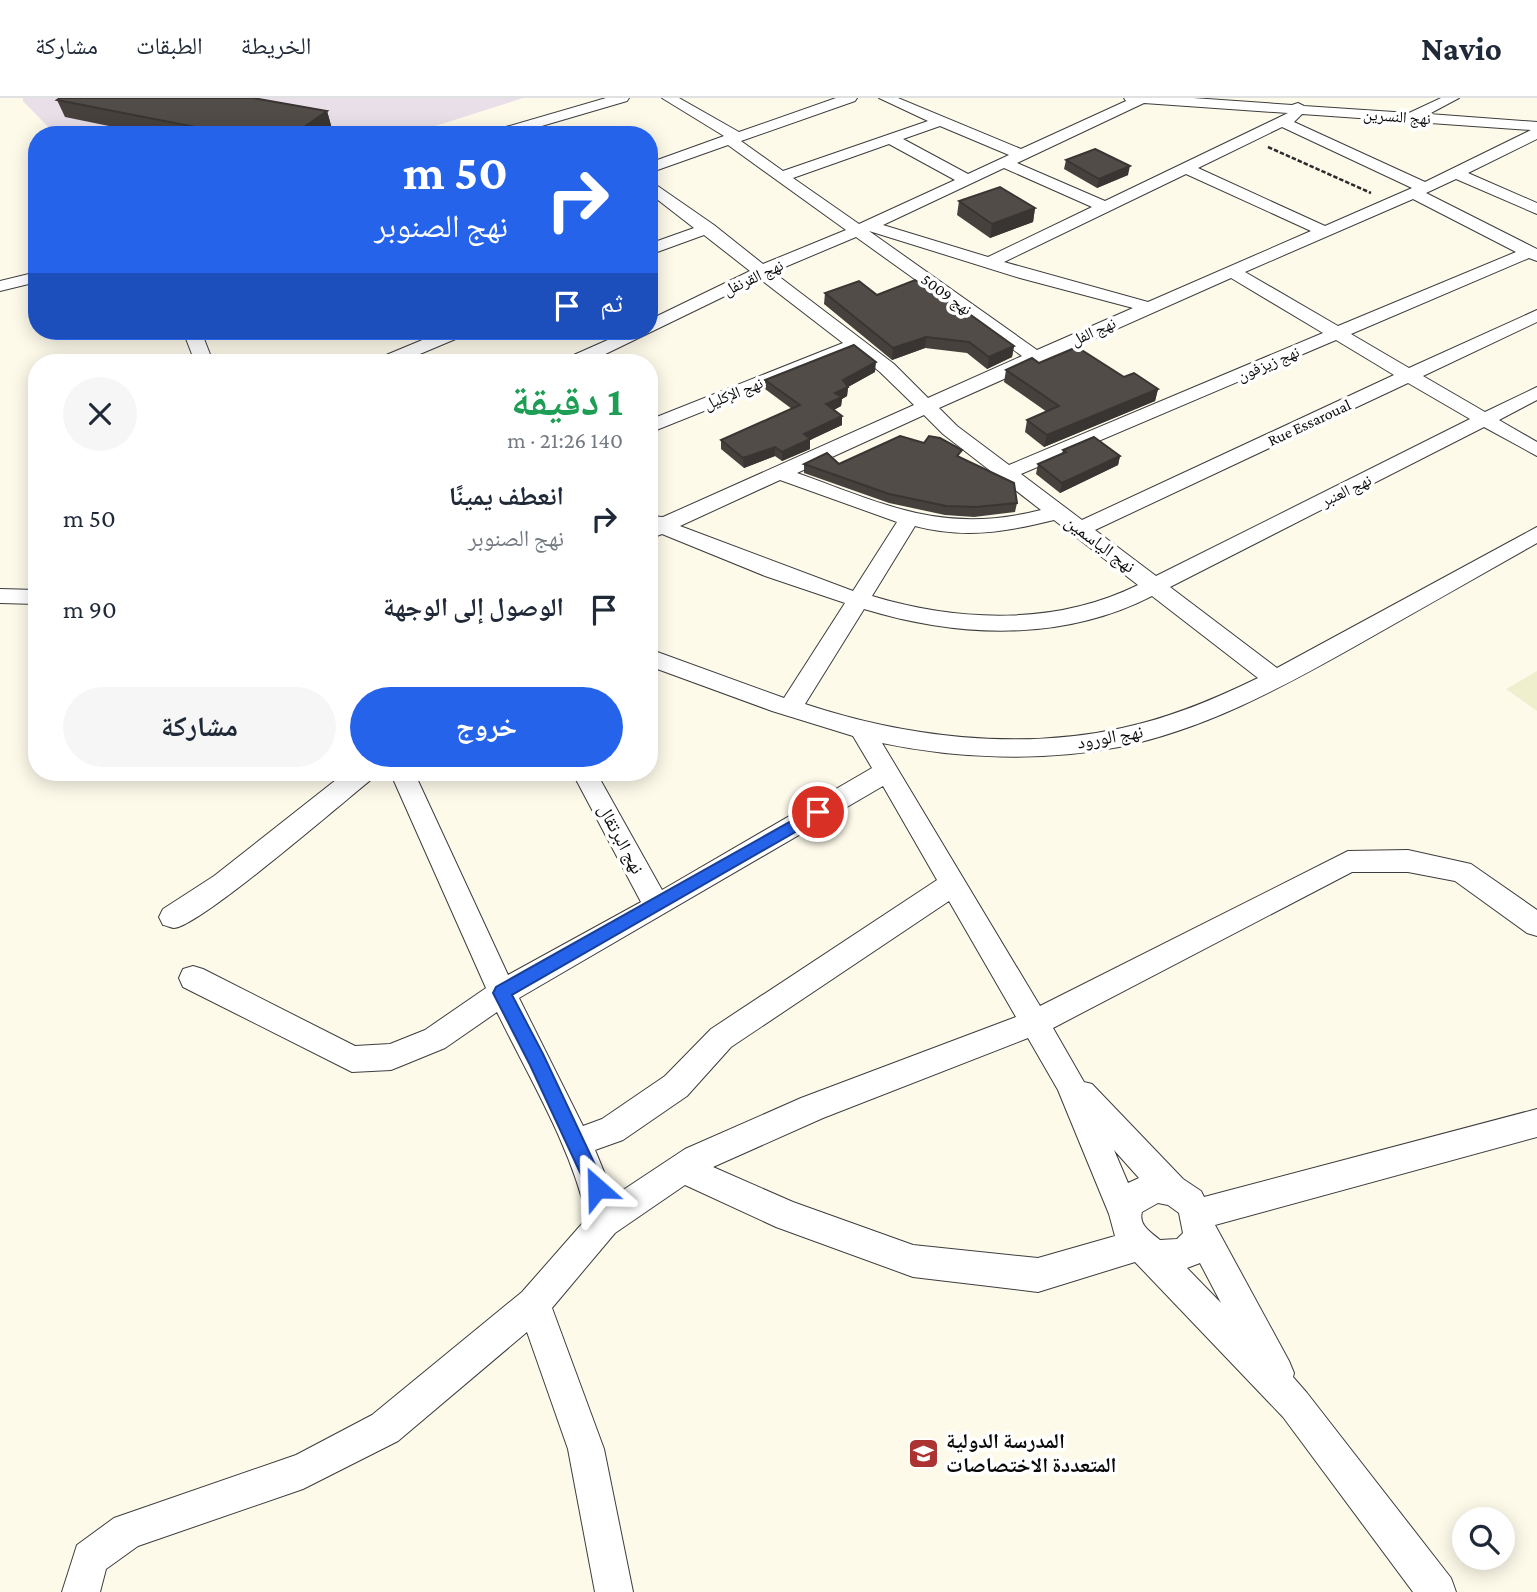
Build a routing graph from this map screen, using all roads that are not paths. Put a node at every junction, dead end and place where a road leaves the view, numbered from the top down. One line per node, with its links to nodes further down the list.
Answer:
1 (621, 98): 11 (street)
2 (669, 98): 18 (street)
3 (850, 98): 18 (street)
4 (886, 98): 12 (street)
5 (1131, 98): 8 (street, نهج النسرين)
6 (1312, 98): 9 (street)
7 (1452, 98): 10 (street)
8 (1142, 99): 9 (street, نهج النسرين); 20 (street, نهج القرنفل)
9 (1297, 110): 10 (street, نهج النسرين); 13 (street)
10 (1411, 117): 14 (street, نهج النسرين)
11 (550, 119): 15 (street); 16 (street)
12 (938, 122): 19 (street); 20 (street)
13 (1282, 122): 23 (street); 27 (street)
14 (1537, 125)
15 (526, 126)
16 (561, 126)
17 (1537, 133): 24 (street, نهج الفل)
18 (733, 138): 22 (street); 25 (street)
19 (891, 139): 25 (street); 26 (street)
20 (1022, 155): 21 (street, نهج القرنفل)
21 (1005, 163): 26 (street, نهج القرنفل); 29 (street)
22 (658, 165)
23 (1186, 168): 29 (street); 33 (street)
24 (1456, 173): 27 (street, نهج الفل); 30 (street)
25 (783, 176): 32 (street)
26 (968, 180): 32 (street, نهج القرنفل)
27 (1419, 190): 33 (street, نهج الفل); 35 (street)
28 (658, 192): 31 (street, نهج الياسمين)
29 (1105, 207): 36 (street)
30 (1537, 209)
31 (708, 228): 34 (street); 37 (street, نهج الياسمين)
32 (864, 228): 36 (street); 37 (street, نهج القرنفل); 50 (street, نهج 5009)
33 (1324, 231): 38 (street, نهج الفل)
34 (658, 247)
35 (1533, 254): 44 (street, نهج زيزفون)
36 (989, 263): 41 (street)
37 (762, 271): 43 (street, نهج القرنفل); 47 (street, نهج الياسمين)
38 (1231, 272): 41 (street, نهج الفل); 44 (street)
39 (28, 279): 40 (street)
40 (0, 286)
41 (1147, 307): 50 (street, نهج الفل)
42 (1537, 315): 51 (street, Rue Essaroual)
43 (658, 323)
44 (1337, 333): 51 (street); 58 (street, نهج زيزفون)
45 (438, 340): 48 (street)
46 (622, 340): 49 (street)
47 (855, 344): 53 (street, نهج الياسمين); 55 (street, نهج الإكليل)
48 (405, 354)
49 (592, 354)
50 (1035, 357): 53 (street, نهج الفل)
51 (1409, 375): 54 (street); 63 (street, Rue Essaroual)
52 (1537, 393): 54 (street, نهج العنبر)
53 (926, 406): 57 (street, نهج الفل); 58 (street, نهج الياسمين)
54 (1486, 421): 56 (street); 65 (street, نهج العنبر)
55 (658, 423)
56 (1537, 450)
57 (779, 473): 60 (street); 61 (street, نهج الفل)
58 (1007, 473): 59 (street, نهج الياسمين)
59 (1058, 512): 60 (street); 63 (street, نهج الياسمين)
60 (910, 518): 68 (street)
61 (658, 523)
62 (658, 527): 68 (street, نهج العنبر)
63 (1080, 528): 65 (street, نهج الياسمين)
64 (1537, 534): 70 (street, نهج الورود)
65 (1154, 586): 68 (street, نهج العنبر); 70 (street, نهج الياسمين)
66 (0, 596): 67 (street)
67 (28, 597)
68 (860, 602): 71 (street)
69 (658, 660): 71 (street, نهج الورود)
70 (1277, 680): 72 (street, نهج الورود)
71 (790, 708): 72 (street, نهج الورود)
72 (861, 729): 73 (street)
73 (887, 771): 77 (street); 78 (street)
74 (352, 781): 79 (street)
75 (406, 781): 82 (street)
76 (589, 781): 78 (street, نهج البرتقال)
77 (954, 883): 83 (street); 86 (street)
78 (657, 906): 82 (street)
79 (173, 917)
80 (1537, 925): 83 (street)
81 (193, 978): 82 (street)
82 (502, 993): 86 (street)
83 (1037, 1022): 84 (street); 87 (street)
84 (1070, 1083): 88 (street); 89 (street)
85 (1537, 1123): 91 (street)
86 (576, 1143): 90 (street)
87 (682, 1168): 90 (street); 92 (street)
88 (1172, 1191): 89 (street); 91 (street)
89 (1125, 1214): 92 (street)
90 (604, 1222): 93 (street)
91 (1198, 1223): 92 (street); 94 (street)
92 (1145, 1250): 94 (street)
93 (534, 1304): 95 (street); 96 (street)
94 (1295, 1405): 97 (street)
95 (82, 1592)
96 (614, 1592)
97 (1437, 1592)

